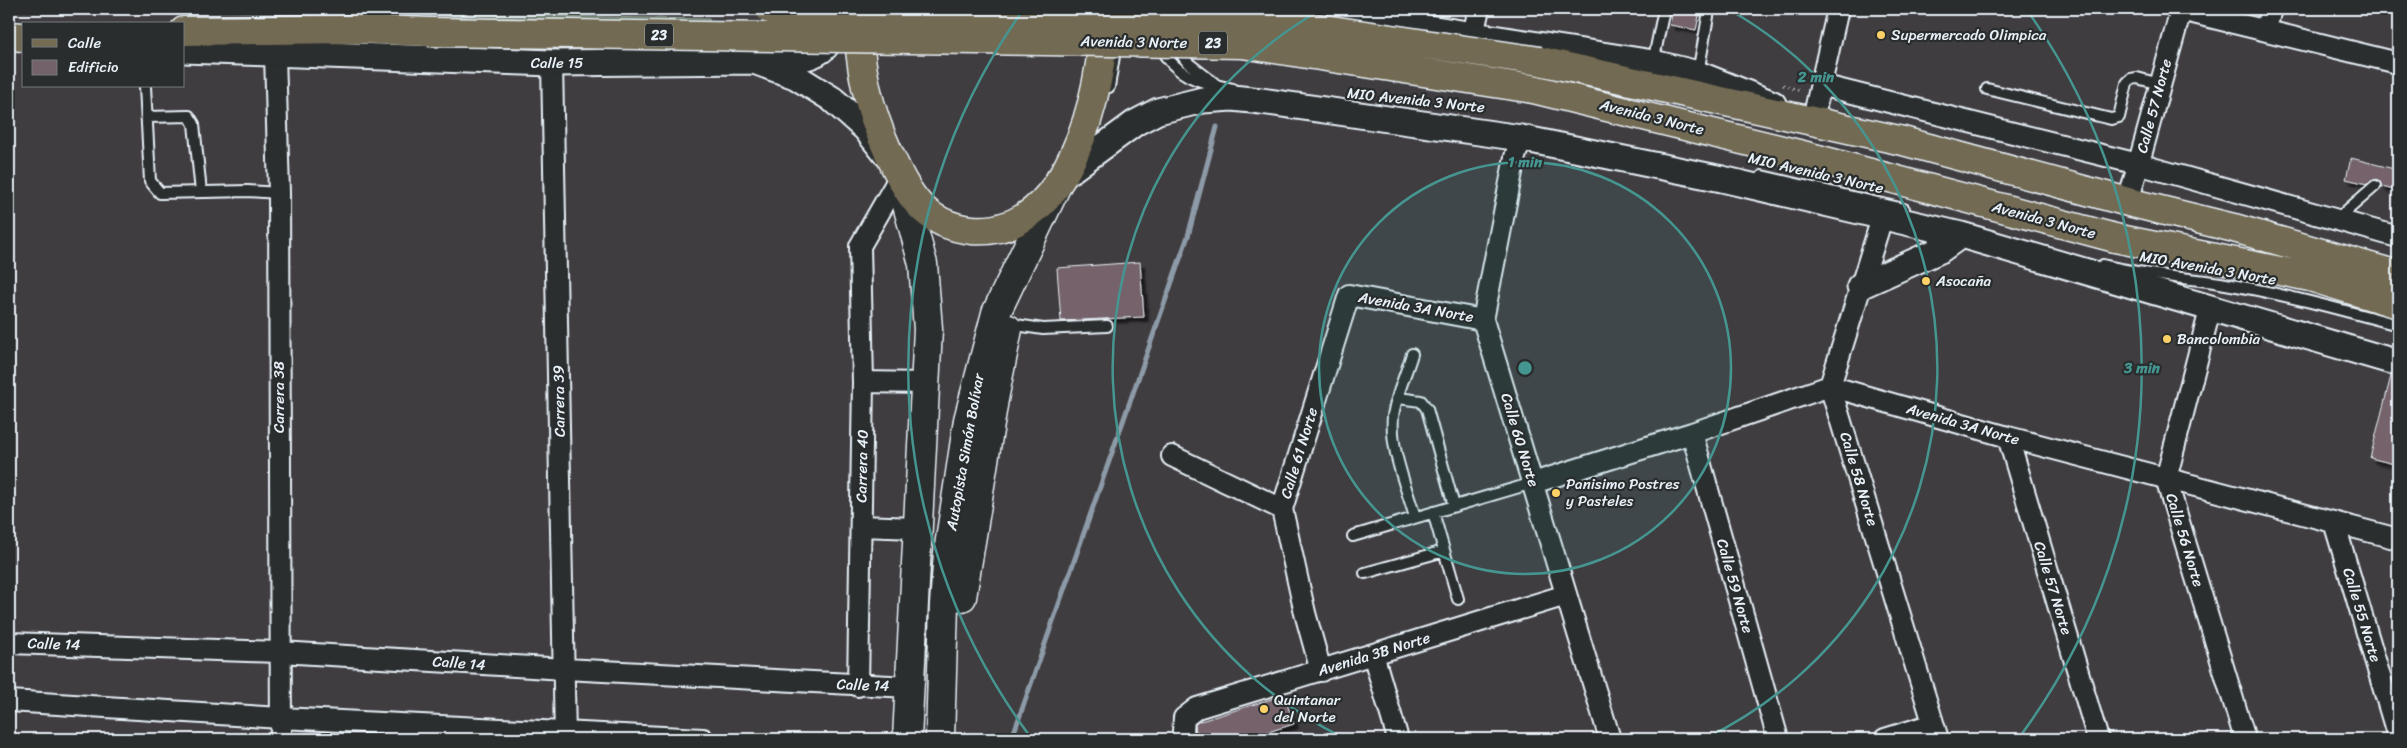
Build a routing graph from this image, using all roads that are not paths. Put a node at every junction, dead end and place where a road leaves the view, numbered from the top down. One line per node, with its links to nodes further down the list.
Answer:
1 (770, 9): 36 (main road, Avenida 3 Norte / 23, bridge)
2 (830, 9): 23 (street)
3 (859, 9): 39 (main road)
4 (1104, 9): 41 (main road, Autopista Simón Bolívar)
5 (1120, 9): 33 (lane)
6 (1144, 9): 30 (lane, MIO Avenida 3 Norte)
7 (1161, 9): 30 (lane)
8 (1307, 9): 17 (street, Avenida 3 Norte)
9 (1479, 9): 17 (street)
10 (1664, 9): 25 (lane)
11 (1700, 9): 27 (lane)
12 (1838, 9): 29 (street)
13 (2179, 9): 15 (street); 28 (street, Calle 57 Norte)
14 (2271, 9): 15 (street)
15 (2266, 29): 26 (street)
16 (185, 31): 20 (main road, Calle 15 / 23, bridge)
17 (1473, 34): 25 (street, Avenida 3 Norte)
18 (9, 36): 19 (main road)
19 (22, 37)
20 (890, 39): 58 (main road, Avenida 3 Norte / 23, bridge)
21 (185, 50): 22 (street, Calle 15)
22 (275, 54): 24 (street, Calle 15); 44 (street, Carrera 38)
23 (754, 61): 24 (street, Calle 15); 39 (street, Calle 15)
24 (552, 63): 91 (street, Carrera 39)
25 (1653, 63): 27 (street, Avenida 3 Norte)
26 (2398, 63)
27 (1698, 74): 36 (street, Avenida 3 Norte)
28 (2160, 84): 32 (lane); 38 (street, Calle 57 Norte)
29 (1821, 85): 36 (street); 38 (street)
30 (1220, 86): 37 (lane, MIO Avenida 3 Norte)
31 (145, 88): 35 (lane)
32 (1987, 89)
33 (1107, 94)
34 (1102, 109): 41 (lane)
35 (147, 117): 43 (lane); 43 (lane)
36 (1813, 119): 45 (main road, Avenida 3 Norte)
37 (1512, 131): 41 (street); 48 (street); 60 (street, Calle 60 Norte)
38 (2138, 164): 45 (street, Calle 57 Norte); 49 (street)
39 (896, 170): 41 (main road); 66 (street, Carrera 40); 67 (main road)
40 (1755, 174): 46 (lane, MIO Avenida 3 Norte)
41 (1060, 179): 53 (main road, Autopista Simón Bolívar)
42 (2375, 186): 49 (lane)
43 (201, 192): 44 (lane)
44 (279, 193): 89 (street, Carrera 38)
45 (2128, 202): 55 (main road, Avenida 3 Norte)
46 (1911, 211)
47 (1929, 216): 52 (lane)
48 (1882, 218): 50 (street); 56 (street)
49 (2336, 220): 51 (street)
50 (1961, 235): 56 (street); 59 (street)
51 (2398, 237)
52 (2060, 252)
53 (1024, 255): 61 (main road); 103 (main road, Autopista Simón Bolívar)
54 (2097, 263): 62 (lane, MIO Avenida 3 Norte)
55 (2398, 275)
56 (1860, 286): 68 (street)
57 (1349, 295): 60 (street, Avenida 3A Norte); 76 (street, Calle 61 Norte)
58 (2398, 304)
59 (2210, 310): 65 (street); 73 (street, Calle 56 Norte)
60 (1483, 320): 74 (street, Calle 60 Norte)
61 (1009, 324): 63 (lane); 103 (main road)
62 (2398, 324)
63 (1107, 326)
64 (1412, 354): 69 (lane)
65 (2398, 363)
66 (863, 382): 67 (street); 80 (street, Carrera 40)
67 (925, 383): 81 (main road)
68 (1830, 386): 70 (street); 71 (street, Avenida 3A Norte); 97 (street, Calle 58 Norte)
69 (1398, 398): 75 (lane); 78 (lane)
70 (1692, 433): 74 (street); 107 (street, Calle 59 Norte)
71 (2008, 437): 73 (street, Avenida 3A Norte); 109 (street, Calle 57 Norte)
72 (1172, 456): 76 (street)
73 (2166, 479): 79 (street, Avenida 3A Norte); 110 (street, Calle 56 Norte)
74 (1533, 483): 75 (lane); 86 (street, Calle 60 Norte)
75 (1454, 506): 77 (lane)
76 (1282, 509): 92 (street, Calle 61 Norte)
77 (1433, 512): 78 (lane); 84 (lane)
78 (1415, 517): 82 (lane)
79 (2334, 522): 83 (street, Avenida 3A Norte); 99 (street, Calle 55 Norte)
80 (861, 526): 81 (street); 93 (street, Carrera 40)
81 (916, 528): 94 (main road)
82 (1353, 536)
83 (2398, 539)
84 (1444, 550): 85 (lane); 87 (lane)
85 (1365, 573)
86 (1566, 595): 90 (street, Avenida 3B Norte); 106 (street, Calle 60 Norte)
87 (1458, 599)
88 (9, 643): 89 (street, Calle 14)
89 (280, 652): 91 (street, Calle 14); 96 (street, Carrera 38)
90 (1374, 654): 92 (street, Avenida 3B Norte); 105 (street)
91 (565, 670): 93 (street, Calle 14); 98 (street, Carrera 39)
92 (1321, 671): 104 (street, Avenida 3B Norte)
93 (858, 686): 94 (street, Calle 14)
94 (909, 687): 102 (main road)
95 (9, 701): 96 (street)
96 (280, 718): 98 (street); 100 (street, Carrera 38)
97 (1936, 732): 108 (street)
98 (565, 735): 101 (street)
99 (2398, 736)
100 (281, 739)
101 (703, 739)
102 (907, 739)
103 (941, 739)
104 (1185, 739)
105 (1398, 739)
106 (1610, 739)
107 (1778, 739)
108 (1885, 739)
109 (2098, 739)
110 (2245, 739)

